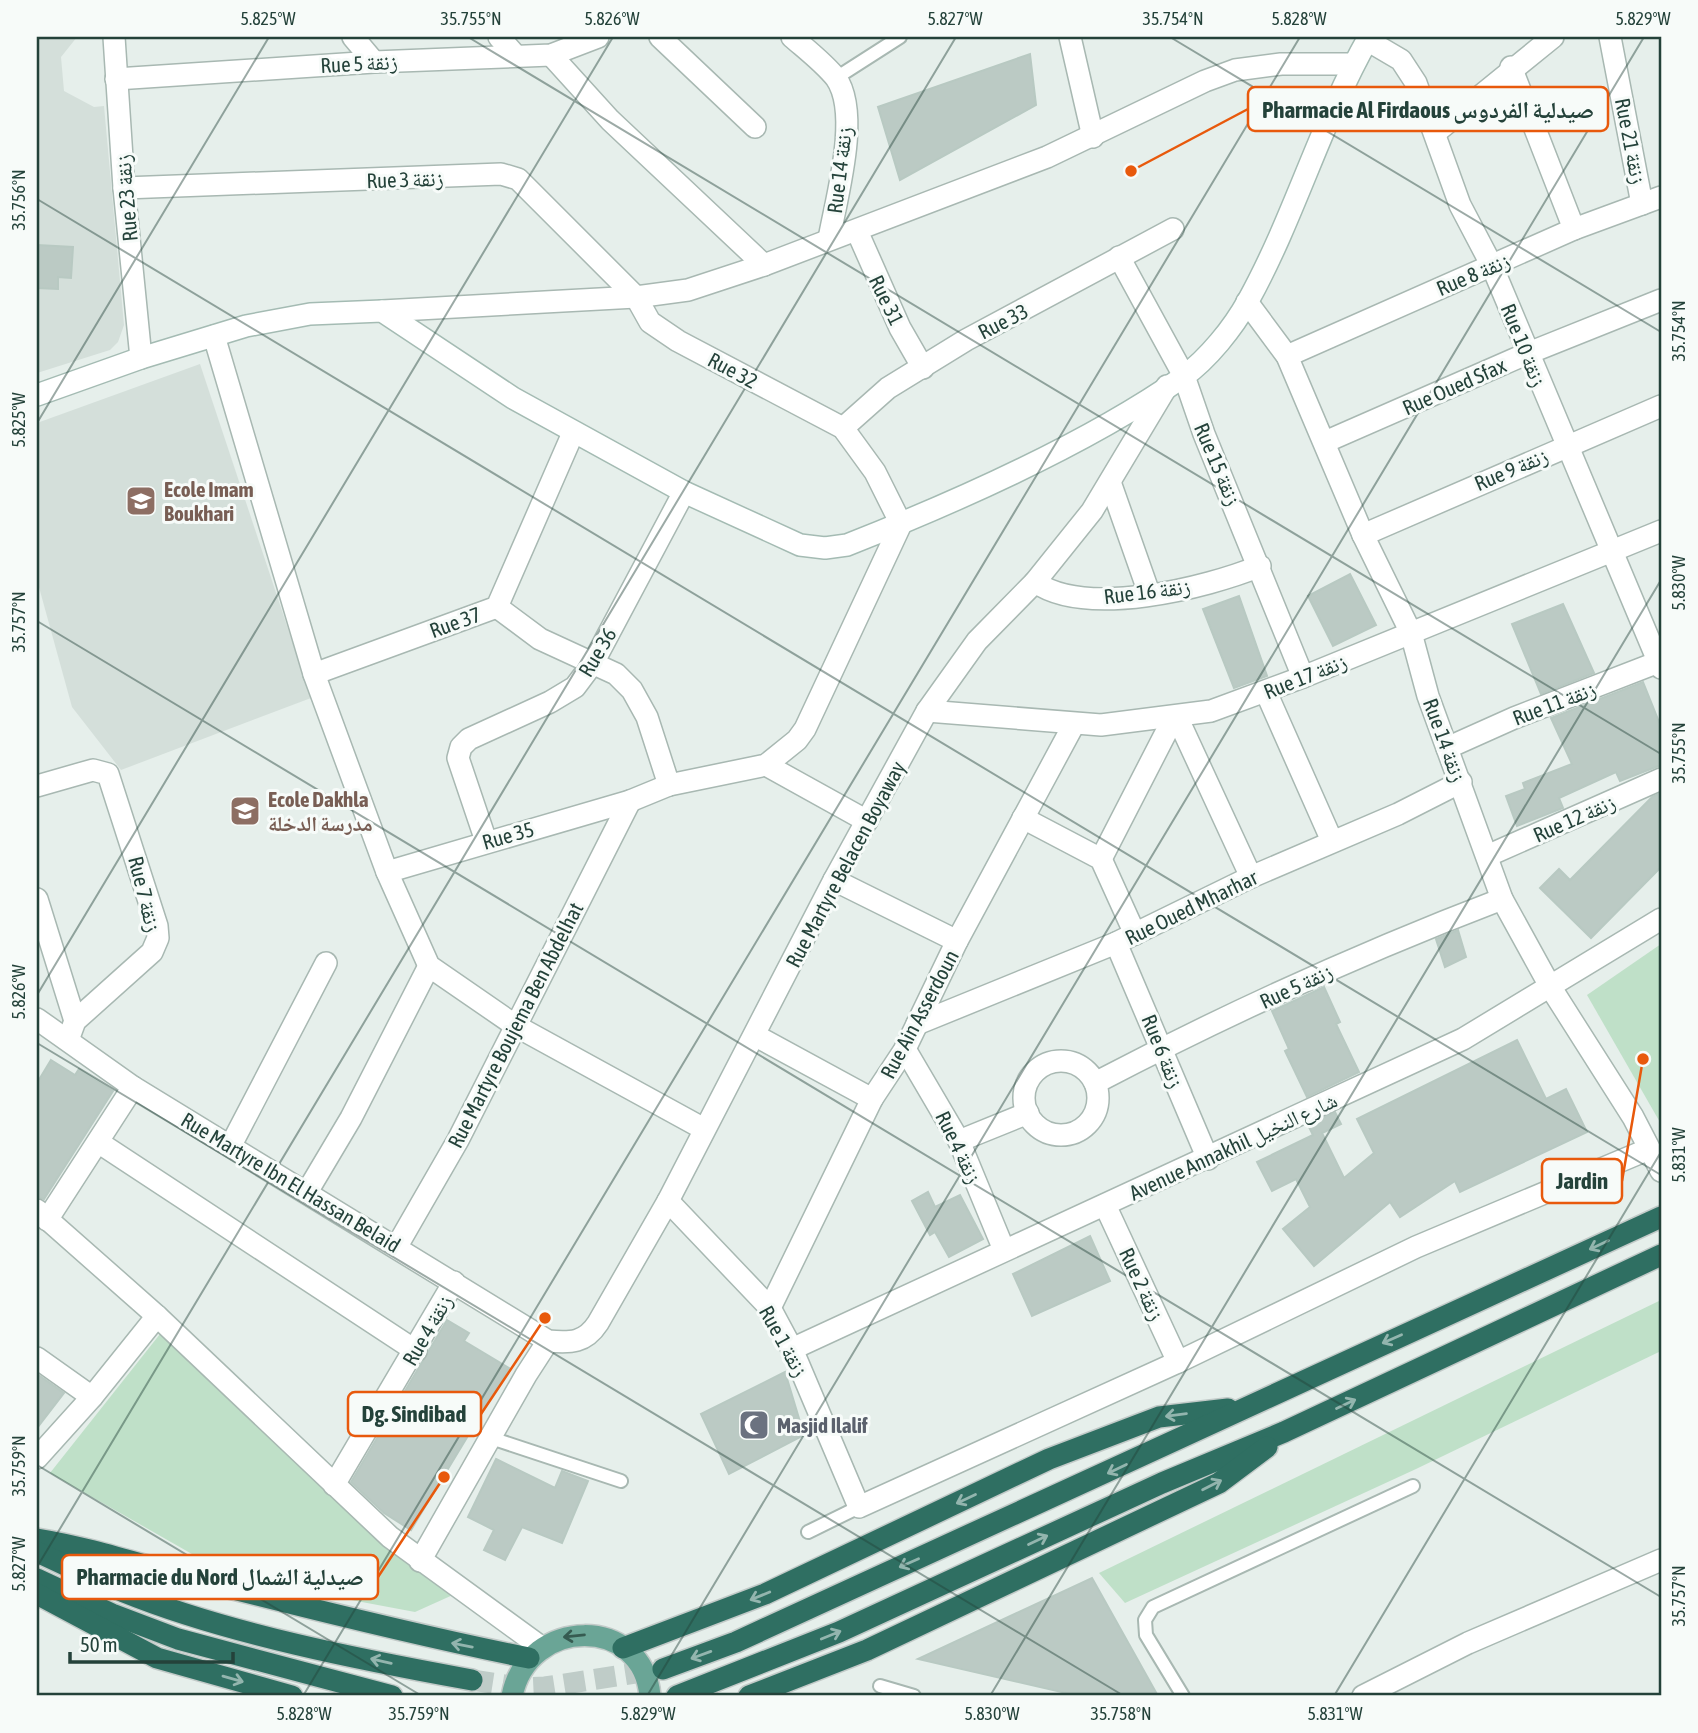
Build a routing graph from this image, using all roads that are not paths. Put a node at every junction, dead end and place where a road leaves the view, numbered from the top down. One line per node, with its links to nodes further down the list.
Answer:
1 (114, 37): 17 (street, Rue 23 زنقة)
2 (353, 37): 14 (street)
3 (499, 37): 12 (street)
4 (598, 37): 13 (street, Rue 5 زنقة)
5 (660, 37): 19 (street)
6 (792, 37): 18 (street)
7 (900, 37): 18 (lane)
8 (1070, 37): 21 (street)
9 (1553, 37): 16 (street)
10 (1610, 37): 23 (street, Rue 21 زنقة)
11 (1368, 38): 15 (street); 20 (street, Rue 10 زنقة)
12 (515, 55): 13 (street, Rue 5 زنقة); 14 (street, Rue 5 زنقة)
13 (551, 55): 29 (street)
14 (374, 62): 17 (street, Rue 5 زنقة)
15 (1353, 64): 21 (street); 33 (street)
16 (1511, 67): 20 (street); 25 (street)
17 (116, 79): 22 (street, Rue 23 زنقة)
18 (836, 79): 27 (street, Rue 14 زنقة)
19 (755, 127)
20 (1436, 132): 30 (street, Rue 10 زنقة)
21 (1093, 137): 26 (street)
22 (124, 188): 31 (street, Rue 3 زنقة); 38 (street, Rue 23 زنقة)
23 (1652, 200): 25 (street, Rue 8 زنقة)
24 (1173, 229): 28 (street, Rue 33)
25 (1574, 229): 30 (street, Rue 8 زنقة)
26 (857, 231): 27 (street); 39 (street, Rue 31)
27 (829, 239): 29 (street)
28 (1119, 257): 39 (street, Rue 33); 40 (street, Rue 15 زنقة)
29 (764, 265): 31 (street)
30 (1492, 266): 36 (street, Rue 10 زنقة); 37 (street, Rue 8 زنقة)
31 (636, 298): 34 (street); 43 (street, Rue 32)
32 (1661, 300): 36 (street, Rue Oued Sfax)
33 (1247, 302): 37 (street, Rue 14 زنقة); 40 (street)
34 (382, 311): 35 (street); 44 (street)
35 (214, 336): 38 (street); 60 (street)
36 (1526, 354): 45 (street, Rue Oued Sfax); 46 (street, Rue 10 زنقة)
37 (1287, 356): 45 (street, Rue 14 زنقة)
38 (141, 358): 41 (street)
39 (923, 368): 43 (street, Rue 33)
40 (1175, 381): 47 (street, Rue Martyre Belacen Boyaway); 49 (street); 53 (street, Rue 15 زنقة)
41 (37, 395)
42 (1661, 406): 46 (street, Rue 9 زنقة)
43 (844, 428): 49 (street)
44 (573, 433): 48 (street); 56 (street, Rue 37)
45 (1325, 442): 51 (street, Rue 14 زنقة)
46 (1567, 446): 51 (street, Rue 9 زنقة); 52 (street, Rue 10 زنقة)
47 (1110, 482): 54 (street, Rue Martyre Belacen Boyaway); 55 (street)
48 (684, 492): 49 (street); 58 (street, Rue 36)
49 (901, 524): 67 (street)
50 (1661, 531): 52 (street, Rue 17 زنقة)
51 (1363, 535): 57 (street, Rue 14 زنقة)
52 (1612, 551): 57 (street, Rue 17 زنقة); 59 (street, Rue 10 زنقة)
53 (1260, 566): 55 (street, Rue 16 زنقة); 61 (street, Rue 15 زنقة)
54 (1035, 582): 55 (street, Rue 16 زنقة); 63 (street, Rue Martyre Belacen Boyaway)
55 (1149, 593)
56 (497, 607): 58 (street); 60 (street, Rue 37)
57 (1411, 633): 61 (street, Rue 17 زنقة); 66 (street, Rue 14 زنقة)
58 (593, 663): 70 (street); 75 (street, Rue 36)
59 (1660, 664): 66 (street, Rue 11 زنقة)
60 (314, 674): 79 (street)
61 (1303, 677): 62 (street, Rue 17 زنقة)
62 (1266, 692): 64 (street, Rue 17 زنقة); 76 (street)
63 (927, 711): 65 (street, Rue 17 زنقة); 74 (street, Rue Martyre Belacen Boyaway)
64 (1175, 717): 65 (street, Rue 17 زنقة); 78 (street); 80 (street)
65 (1074, 724): 73 (street, Rue Ain Asserdoun)
66 (1447, 748): 69 (street, Rue 14 زنقة)
67 (766, 765): 70 (street, Rue 35); 74 (street)
68 (1661, 779): 77 (street, Rue 12 زنقة)
69 (1461, 782): 76 (street, Rue Oued Mharhar); 77 (street, Rue 14 زنقة)
70 (669, 785): 72 (street, Rue 35)
71 (37, 786): 93 (street, Rue 7 زنقة)
72 (630, 802): 75 (street, Rue 35); 92 (street, Rue Martyre Boujema Ben Abdelhat)
73 (1023, 818): 78 (street); 86 (street, Rue Ain Asserdoun)
74 (867, 821): 81 (street, Rue Martyre Belacen Boyaway)
75 (486, 841): 79 (street, Rue 35)
76 (1332, 841): 80 (street, Rue Oued Mharhar)
77 (1487, 856): 83 (street, Rue 14 زنقة)
78 (1101, 859): 85 (street)
79 (387, 872): 88 (street)
80 (1251, 877): 85 (street, Rue Oued Mharhar)
81 (834, 880): 86 (street); 94 (street, Rue Martyre Belacen Boyaway)
82 (37, 898): 93 (street)
83 (1502, 899): 89 (street, Rue 14 زنقة); 96 (street, Rue 5 زنقة)
84 (1661, 919): 89 (street, Avenue Annakhil شارع النخيل)
85 (1125, 939): 91 (street, Rue Oued Mharhar); 96 (street, Rue 6 زنقة)
86 (957, 941): 91 (street, Rue Ain Asserdoun)
87 (326, 963): 104 (street)
88 (429, 966): 92 (street); 108 (street)
89 (1551, 988): 105 (street, Rue 14 زنقة); 106 (street, Avenue Annakhil شارع النخيل)
90 (37, 1019): 93 (street, Rue Martyre Ibn El Hassan Belaid)
91 (918, 1024): 95 (street, Rue Ain Asserdoun)
92 (516, 1026): 101 (street); 113 (street, Rue Martyre Boujema Ben Abdelhat)
93 (72, 1031): 98 (street, Rue Martyre Ibn El Hassan Belaid)
94 (756, 1035): 99 (street); 101 (street, Rue Martyre Belacen Boyaway)
95 (905, 1048): 99 (street, Rue Ain Asserdoun); 102 (street, Rue 4 زنقة)
96 (1161, 1048): 97 (street, Rue 5 زنقة); 106 (street, Rue 6 زنقة)
97 (1095, 1083): 100 (street); 100 (street)
98 (133, 1087): 103 (street); 104 (street, Rue Martyre Ibn El Hassan Belaid)
99 (872, 1099): 117 (street, Rue Ain Asserdoun)
100 (1028, 1113): 102 (street)
101 (704, 1129): 109 (street, Rue Martyre Belacen Boyaway)
102 (959, 1141): 114 (street, Rue 4 زنقة)
103 (98, 1142): 111 (street); 121 (street)
104 (231, 1145): 108 (street, Rue Martyre Ibn El Hassan Belaid)
105 (1649, 1149): 107 (street, Rue 14 زنقة); 123 (street)
106 (1208, 1158): 110 (street, Avenue Annakhil شارع النخيل)
107 (1661, 1171)
108 (307, 1192): 113 (street, Rue Martyre Ibn El Hassan Belaid)
109 (668, 1201): 117 (street, Rue 1 زنقة); 119 (street, Rue Martyre Belacen Boyaway)
110 (1105, 1205): 114 (street, Avenue Annakhil شارع النخيل); 123 (street, Rue 2 زنقة)
111 (42, 1215): 118 (street)
112 (1661, 1217): 125 (highway, one-way to 125)
113 (397, 1246): 116 (street, Rue Martyre Ibn El Hassan Belaid)
114 (1004, 1250): 120 (street, Avenue Annakhil شارع النخيل)
115 (1661, 1255): 126 (highway, one-way to 115)
116 (454, 1282): 119 (street, Rue Martyre Ibn El Hassan Belaid); 121 (street, Rue 4 زنقة)
117 (769, 1308): 120 (street, Rue 1 زنقة)
118 (157, 1316): 124 (street); 130 (street)
119 (548, 1341): 127 (street)
120 (792, 1349): 132 (street, Rue 1 زنقة)
121 (416, 1351): 130 (street, Rue 4 زنقة)
122 (37, 1358): 124 (street)
123 (1178, 1362): 132 (street)
124 (92, 1397): 128 (street)
125 (1244, 1407): 140 (highway, one-way to 140); 142 (highway, one-way to 142)
126 (1284, 1432): 149 (highway, one-way to 126); 150 (highway, one-way to 126)
127 (491, 1438): 129 (lane); 137 (street)
128 (37, 1458)
129 (621, 1481)
130 (334, 1485): 137 (street)
131 (1413, 1486): 152 (lane)
132 (859, 1507): 133 (lane)
133 (808, 1532)
134 (37, 1539): 141 (highway, one-way to 134)
135 (37, 1552): 143 (highway, one-way to 135)
136 (1661, 1560): 153 (street)
137 (420, 1561): 141 (street)
138 (37, 1579): 146 (highway)
139 (37, 1594): 145 (highway, one-way to 145)
140 (623, 1648): 141 (main road, one-way to 141); 148 (main road)
141 (535, 1653): 147 (main road)
142 (663, 1669)
143 (472, 1680)
144 (880, 1686): 151 (lane)
145 (292, 1696)
146 (392, 1696)
147 (512, 1696)
148 (650, 1696)
149 (677, 1696)
150 (749, 1696)
151 (914, 1696)
152 (1183, 1696)
153 (1363, 1696)

